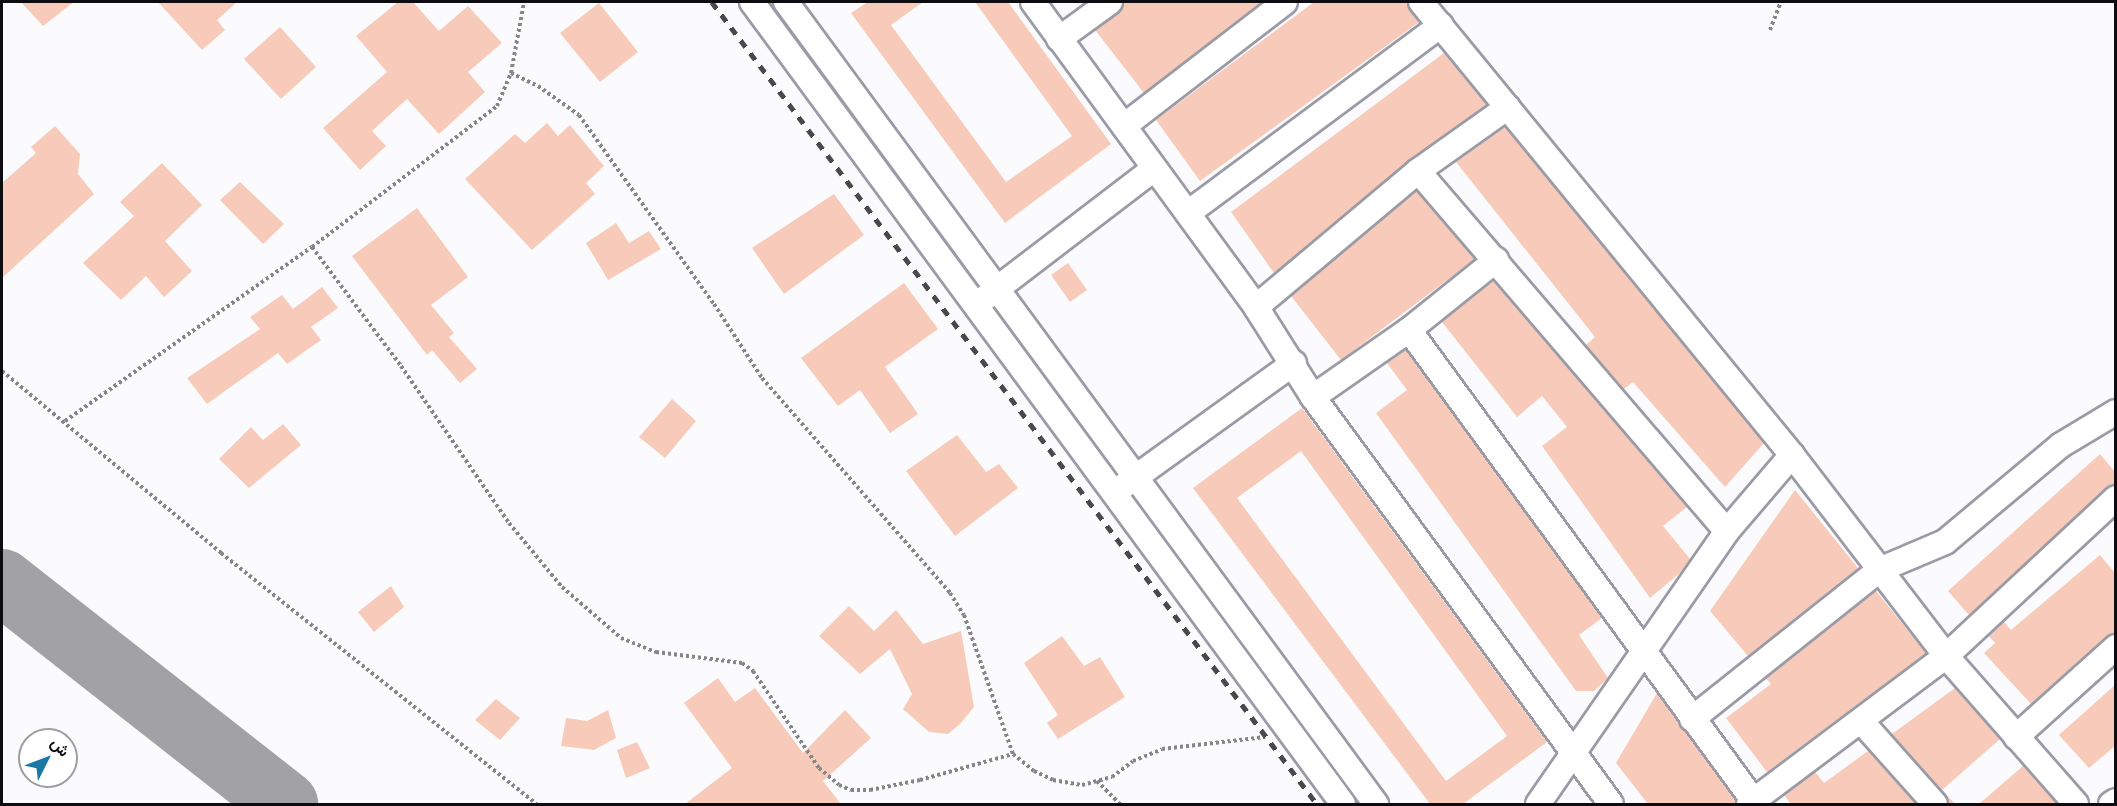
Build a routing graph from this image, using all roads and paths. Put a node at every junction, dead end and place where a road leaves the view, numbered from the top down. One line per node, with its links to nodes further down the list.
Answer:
1 (524, 2): 13 (path)
2 (752, 2): 10 (street)
3 (1033, 2): 12 (street)
4 (1110, 2): 12 (street)
5 (1421, 2): 9 (street)
6 (1781, 2): 11 (path)
7 (1280, 3): 15 (street)
8 (797, 5): 10 (street); 21 (street)
9 (1441, 25): 14 (street); 18 (street)
10 (771, 29): 22 (street)
11 (1770, 30)
12 (1059, 39): 15 (street)
13 (511, 73): 19 (path); 44 (path)
14 (1508, 106): 17 (street); 30 (street)
15 (1124, 126): 16 (street)
16 (1154, 169): 18 (street); 21 (street)
17 (1418, 171): 20 (street); 23 (street)
18 (1188, 213): 23 (street)
19 (312, 247): 29 (path); 44 (path)
20 (1496, 260): 24 (street); 34 (street)
21 (996, 289): 22 (street); 31 (street)
22 (975, 305): 32 (street)
23 (1256, 307): 25 (street)
24 (1409, 330): 27 (street); 37 (street)
25 (1294, 363): 27 (street); 31 (street)
26 (2, 371): 29 (path)
27 (1313, 397): 43 (street)
28 (2115, 412): 35 (street)
29 (65, 422): 48 (path)
30 (1792, 455): 34 (street); 35 (street)
31 (1135, 477): 32 (street); 51 (street)
32 (1115, 492): 41 (street)
33 (2115, 498): 38 (street)
34 (1727, 531): 37 (street)
35 (1879, 570): 38 (street); 39 (street)
36 (2115, 647): 42 (street)
37 (1645, 654): 39 (street); 43 (street)
38 (1946, 656): 40 (street); 42 (street)
39 (1692, 719): 47 (street)
40 (1861, 721): 47 (street); 54 (street)
41 (1290, 732): 45 (path); 50 (street)
42 (2016, 736): 55 (street)
43 (1573, 753): 52 (street); 53 (street)
44 (1013, 754): 45 (path)
45 (1097, 781): 49 (path)
46 (2115, 801): 56 (street)
47 (1751, 802)
48 (536, 804)
49 (1120, 804)
50 (1343, 804)
51 (1376, 804)
52 (1538, 804)
53 (1611, 804)
54 (1934, 804)
55 (2076, 804)
56 (2111, 804)

